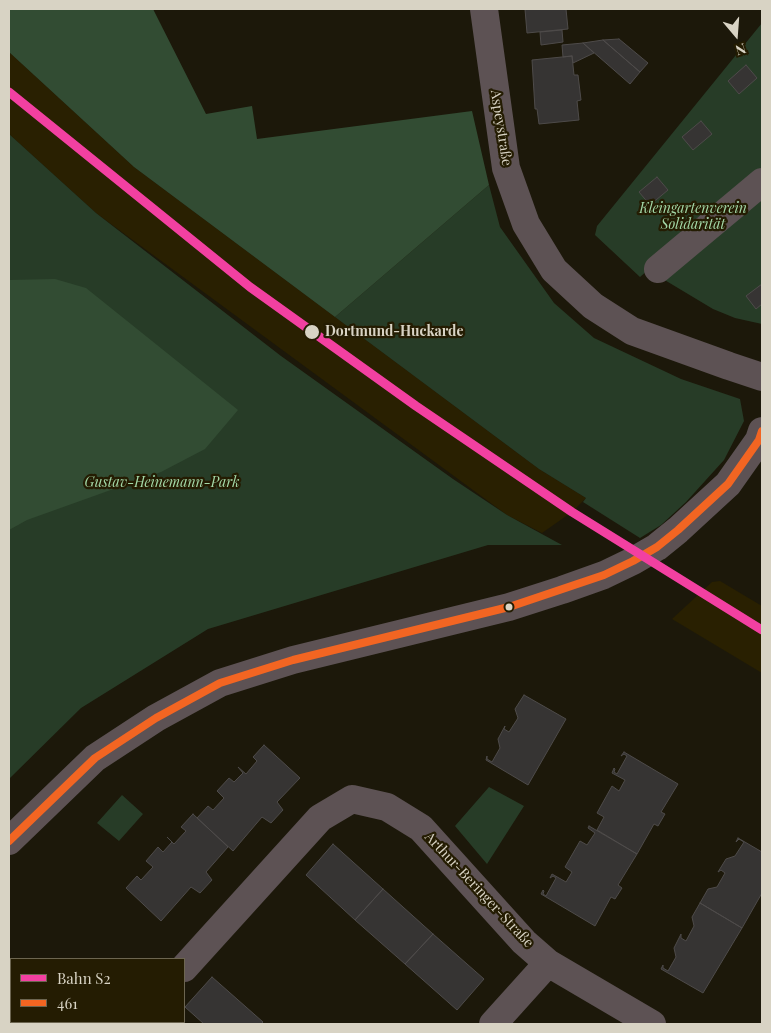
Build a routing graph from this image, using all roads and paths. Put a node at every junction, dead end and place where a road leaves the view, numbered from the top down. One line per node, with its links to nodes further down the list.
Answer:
1 (484, 9): 4 (street, Aspeystraße)
2 (762, 182): 3 (street)
3 (658, 269)
4 (762, 377)
5 (762, 431): 6 (street)
6 (9, 841)
7 (548, 963): 8 (street, Arthur-Beringer-Straße); 9 (street); 10 (street, Arthur-Beringer-Straße)
8 (185, 967)
9 (493, 1024)
10 (652, 1024)

